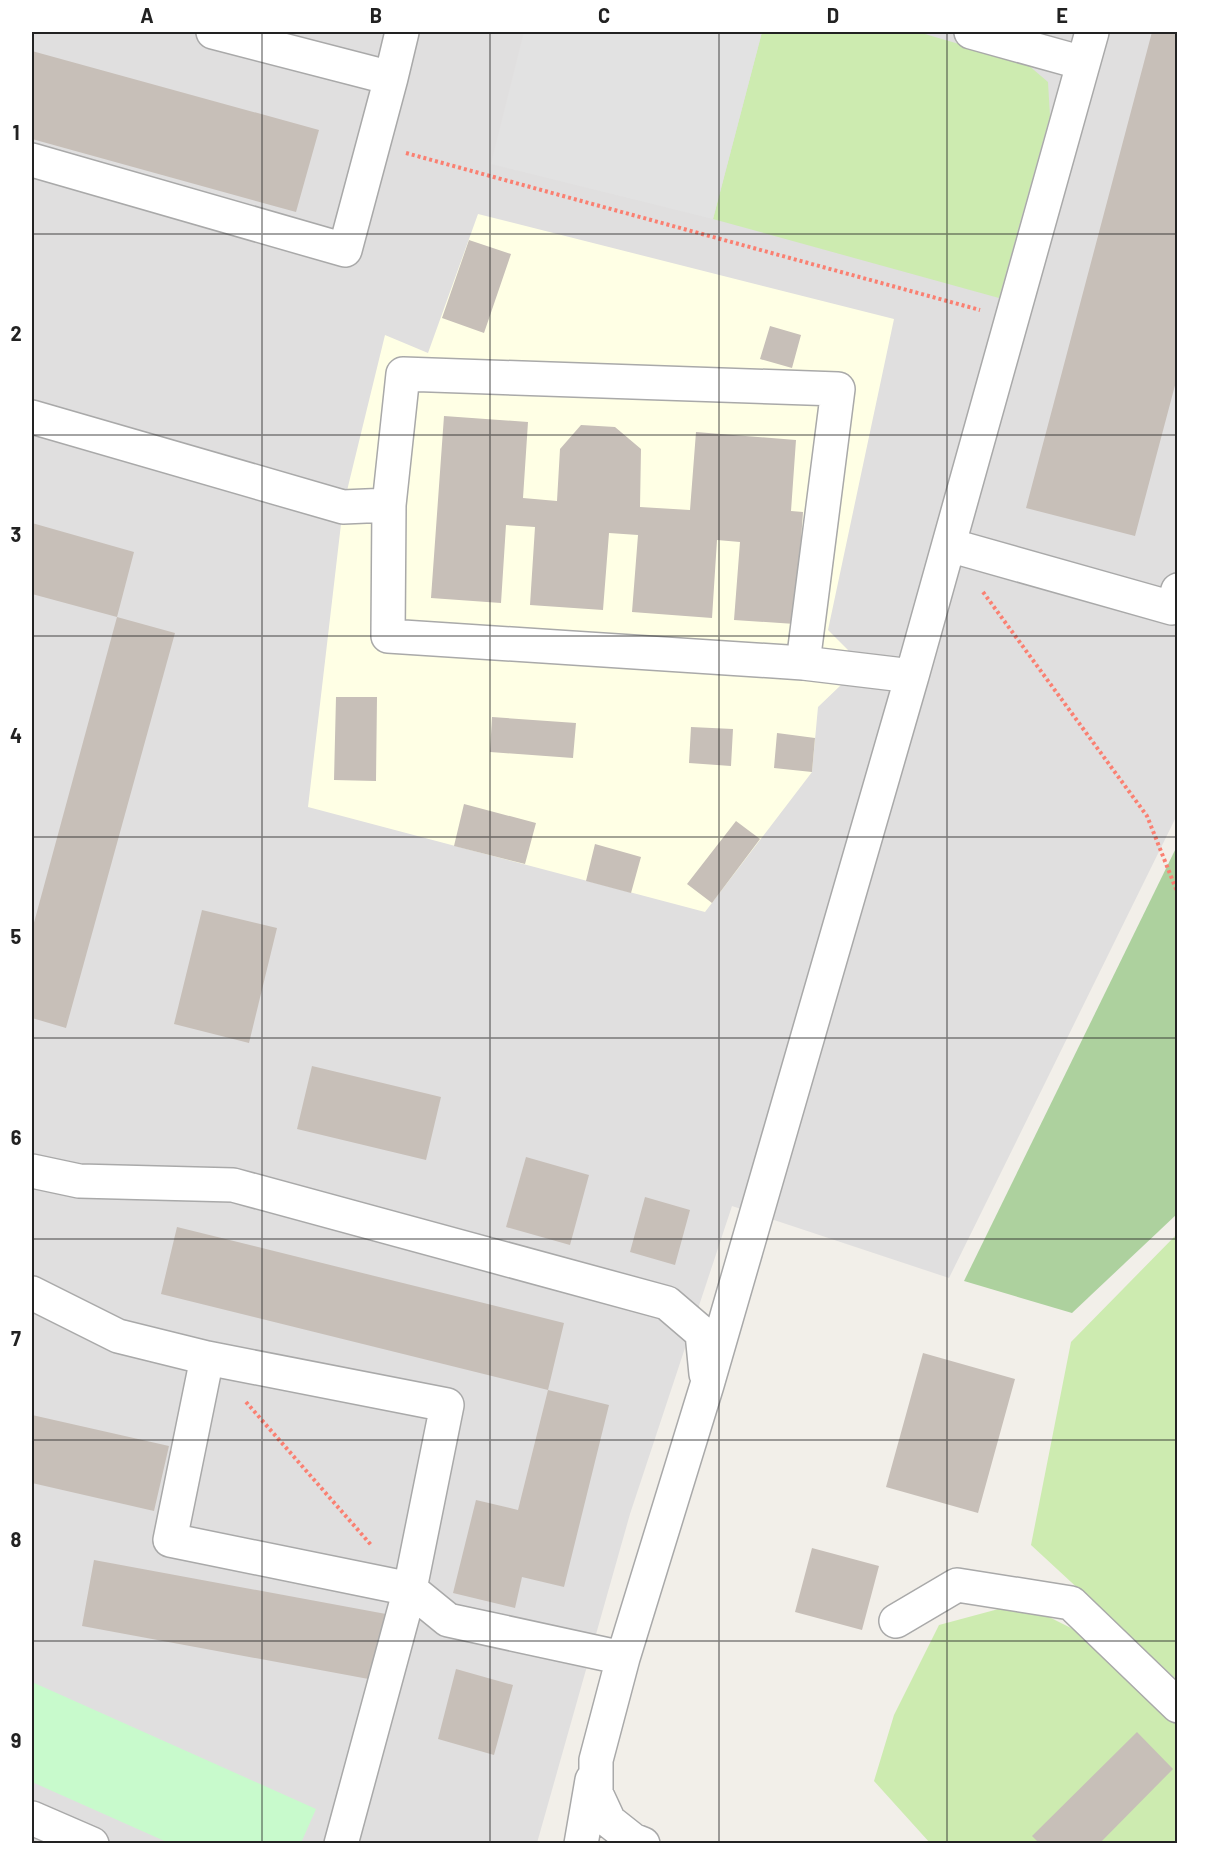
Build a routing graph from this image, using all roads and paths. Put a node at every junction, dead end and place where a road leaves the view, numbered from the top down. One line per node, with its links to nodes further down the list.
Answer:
1 (213, 32): 6 (street)
2 (402, 32): 6 (street)
3 (1092, 32): 5 (street)
4 (990, 34): 5 (street)
5 (1083, 63): 9 (street)
6 (391, 78): 7 (street)
7 (373, 144): 8 (street); 9 (path)
8 (32, 160)
9 (1014, 319): 12 (street)
10 (32, 417): 11 (street)
11 (389, 505): 14 (street); 14 (street)
12 (950, 545): 13 (street); 15 (street); 16 (path)
13 (1178, 590)
14 (803, 663): 15 (street)
15 (912, 676): 20 (street)
16 (1178, 894)
17 (32, 1171): 20 (street)
18 (32, 1293): 19 (street)
19 (207, 1358): 21 (path); 21 (street); 21 (street)
20 (707, 1385): 23 (street)
21 (410, 1589): 23 (street); 28 (street)
22 (896, 1621): 24 (street)
23 (623, 1658): 25 (street)
24 (1178, 1706)
25 (596, 1760): 29 (street); 30 (street)
26 (32, 1818): 27 (street)
27 (92, 1844)
28 (341, 1844)
29 (581, 1844)
30 (643, 1844)

